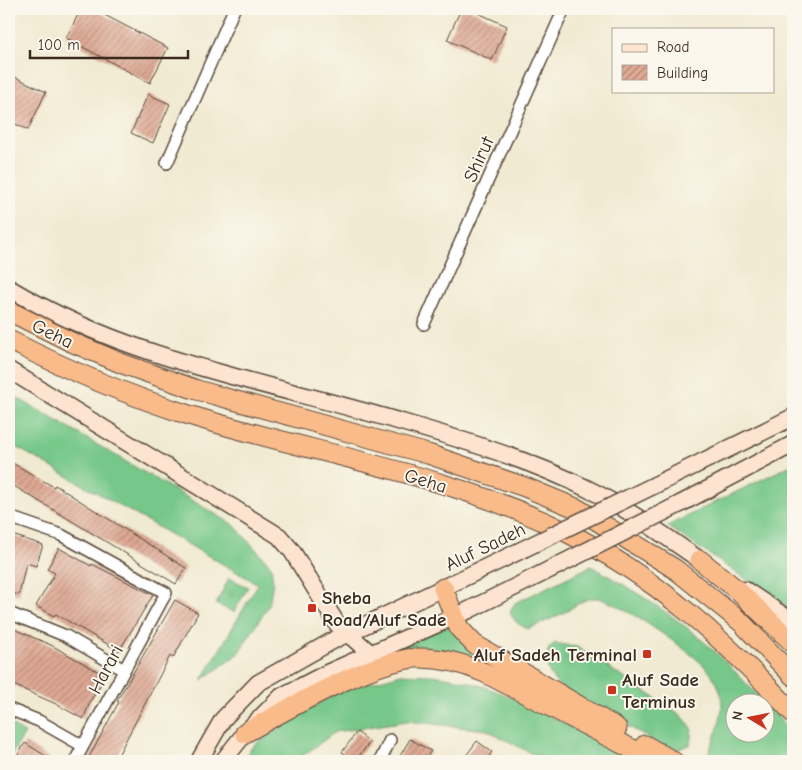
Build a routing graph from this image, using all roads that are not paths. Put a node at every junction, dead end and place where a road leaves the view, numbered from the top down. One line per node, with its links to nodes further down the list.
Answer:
1 (234, 9): 3 (street)
2 (564, 9): 6 (street, Shirut)
3 (167, 163)
4 (9, 288): 14 (main road)
5 (9, 311): 25 (highway, Geha)
6 (424, 324)
7 (9, 340): 27 (highway, Geha)
8 (9, 370): 16 (main road)
9 (793, 417): 15 (main road, Aluf Sadeh, bridge)
10 (793, 444): 12 (main road)
11 (793, 456): 12 (main road)
12 (732, 476): 18 (main road, bridge)
13 (9, 517): 24 (street, Harari)
14 (700, 560): 19 (main road); 21 (highway)
15 (443, 588): 18 (highway); 20 (main road, Aluf Sadeh)
16 (319, 599): 20 (main road); 22 (main road)
17 (9, 613): 24 (street)
18 (454, 616): 23 (main road); 36 (highway)
19 (793, 622)
20 (346, 634): 22 (main road, Aluf Sadeh); 23 (main road)
21 (793, 643)
22 (324, 646): 32 (main road, Aluf Sadeh)
23 (370, 653): 28 (main road)
24 (124, 670): 30 (street, Harari)
25 (793, 676)
26 (9, 710): 30 (street)
27 (793, 713)
28 (245, 733): 33 (main road); 35 (highway)
29 (390, 740): 34 (street)
30 (83, 746): 31 (street, Harari)
31 (75, 761)
32 (199, 761)
33 (223, 761)
34 (380, 761)
35 (655, 761)
36 (674, 761)

